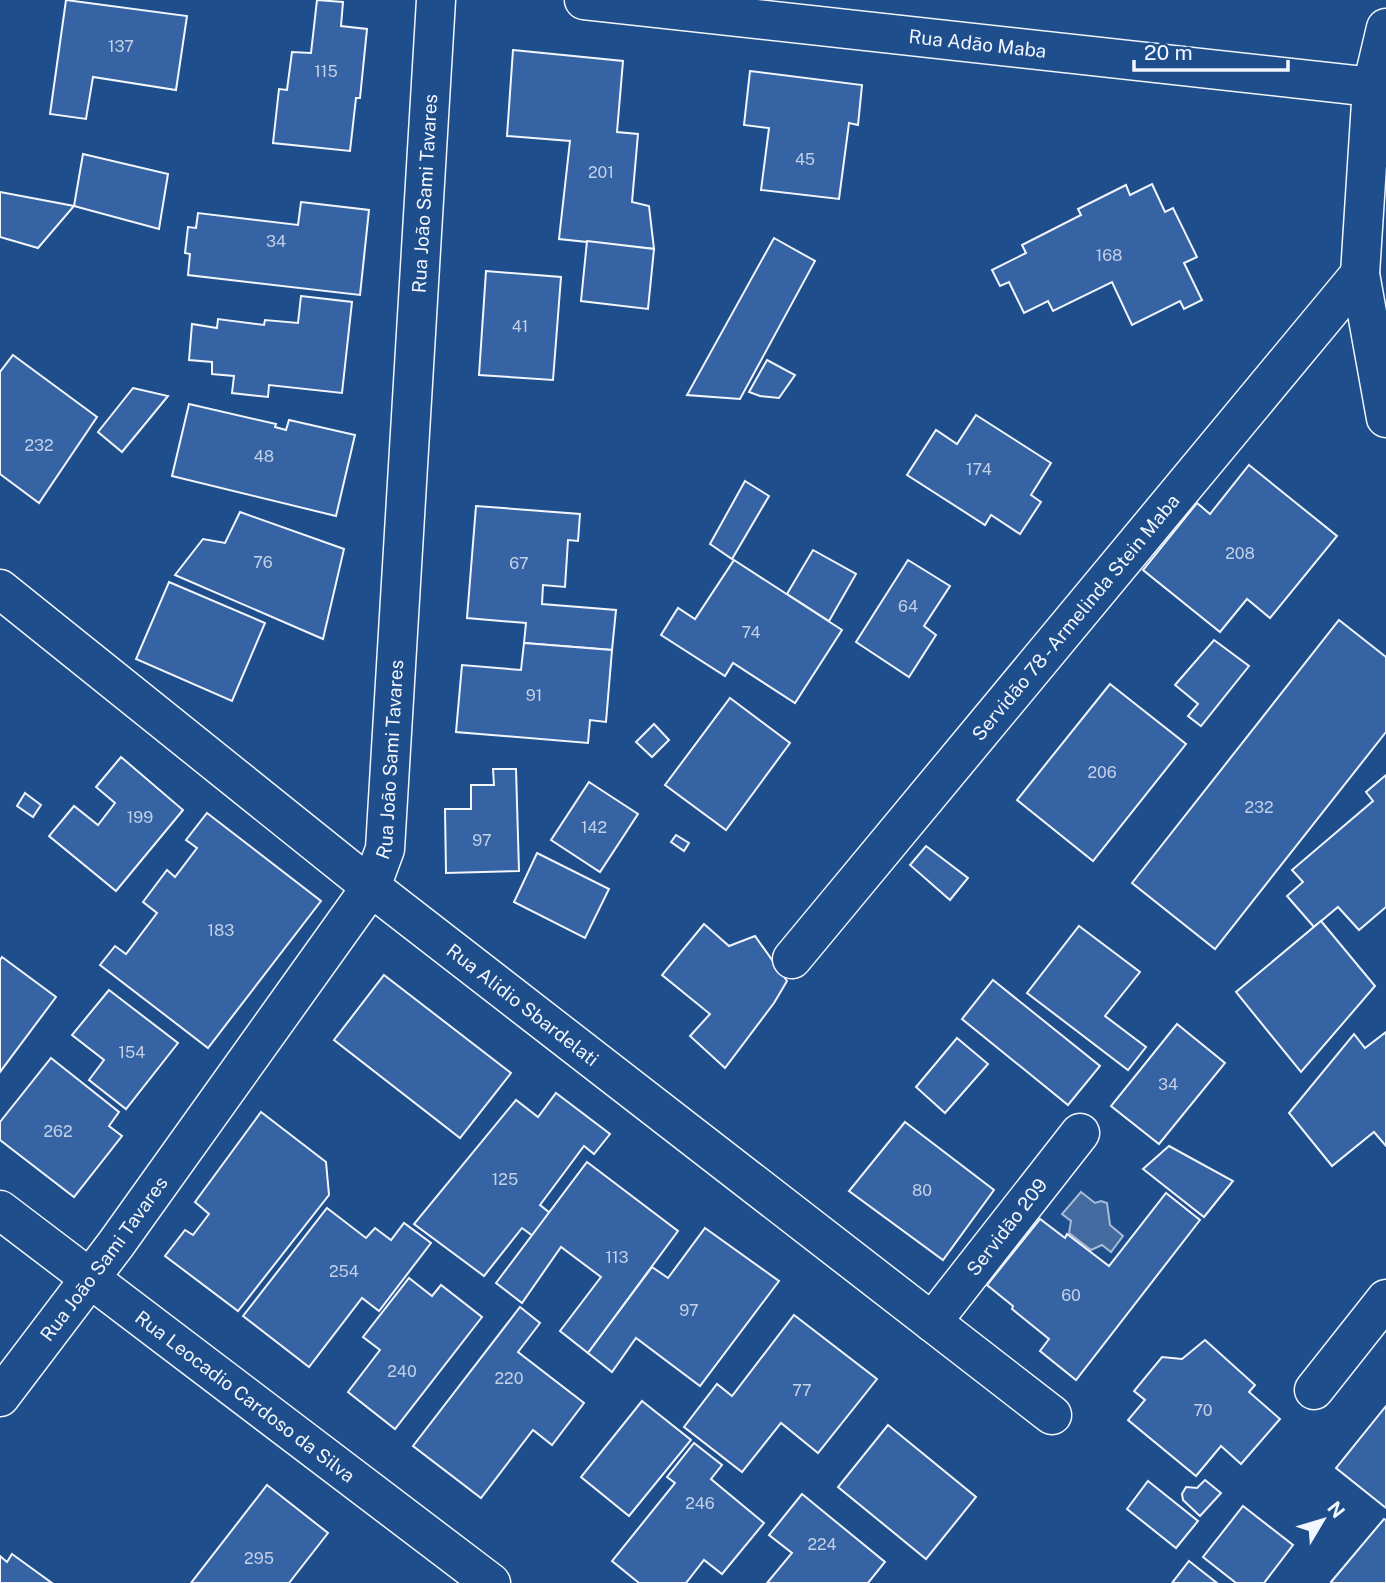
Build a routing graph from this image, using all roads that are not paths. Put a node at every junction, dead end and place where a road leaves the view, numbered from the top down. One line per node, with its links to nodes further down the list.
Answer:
1 (436, 0): 8 (street, Rua João Sami Tavares)
2 (584, 0): 4 (street, Rua Adão Maba)
3 (1386, 28): 4 (street)
4 (1372, 87): 5 (street)
5 (1360, 274): 6 (street); 9 (street, Servidão 78 - Armelinda Stein Maba)
6 (1386, 418)
7 (0, 589): 8 (street, Rua Alidio Sbardelati)
8 (370, 887): 12 (street, Rua João Sami Tavares); 14 (street, Rua Alidio Sbardelati)
9 (792, 958)
10 (1080, 1133): 14 (street, Servidão 209)
11 (0, 1210): 12 (street, Rua Leocadio Cardoso da Silva)
12 (91, 1278): 16 (street, Rua João Sami Tavares); 18 (street, Rua Leocadio Cardoso da Silva)
13 (1386, 1299): 15 (street)
14 (932, 1322): 17 (street, Rua Alidio Sbardelati)
15 (1386, 1325)
16 (0, 1397)
17 (1052, 1415)
18 (491, 1583)

